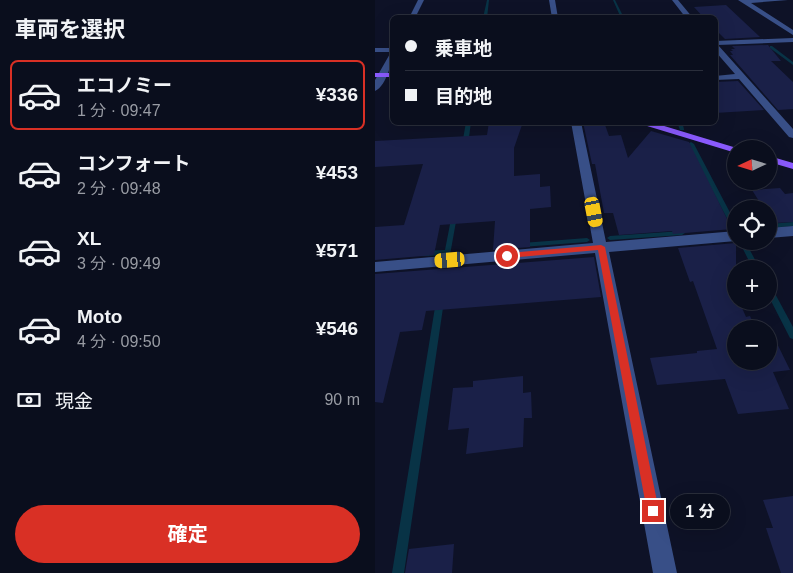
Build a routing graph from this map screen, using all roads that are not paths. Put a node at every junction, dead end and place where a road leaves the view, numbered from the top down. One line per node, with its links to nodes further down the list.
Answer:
1 (421, 0): 6 (street)
2 (552, 0): 7 (street)
3 (675, 0): 8 (street)
4 (785, 0): 5 (street)
5 (743, 1): 9 (street)
6 (414, 15)
7 (554, 15)
8 (688, 15)
9 (793, 33)
10 (793, 40): 11 (street)
11 (718, 44)
12 (718, 48): 17 (street)
13 (375, 50): 14 (street)
14 (390, 54)
15 (390, 58): 16 (street)
16 (379, 75): 19 (street)
17 (742, 76): 18 (street); 22 (street)
18 (718, 78)
19 (375, 88)
20 (577, 125): 29 (street)
21 (649, 125): 23 (main road)
22 (793, 135)
23 (727, 147)
24 (777, 161): 25 (main road)
25 (793, 166)
26 (793, 231): 27 (street)
27 (777, 232)
28 (727, 237): 29 (street)
29 (601, 247): 30 (street); 31 (street)
30 (375, 267)
31 (665, 573)

